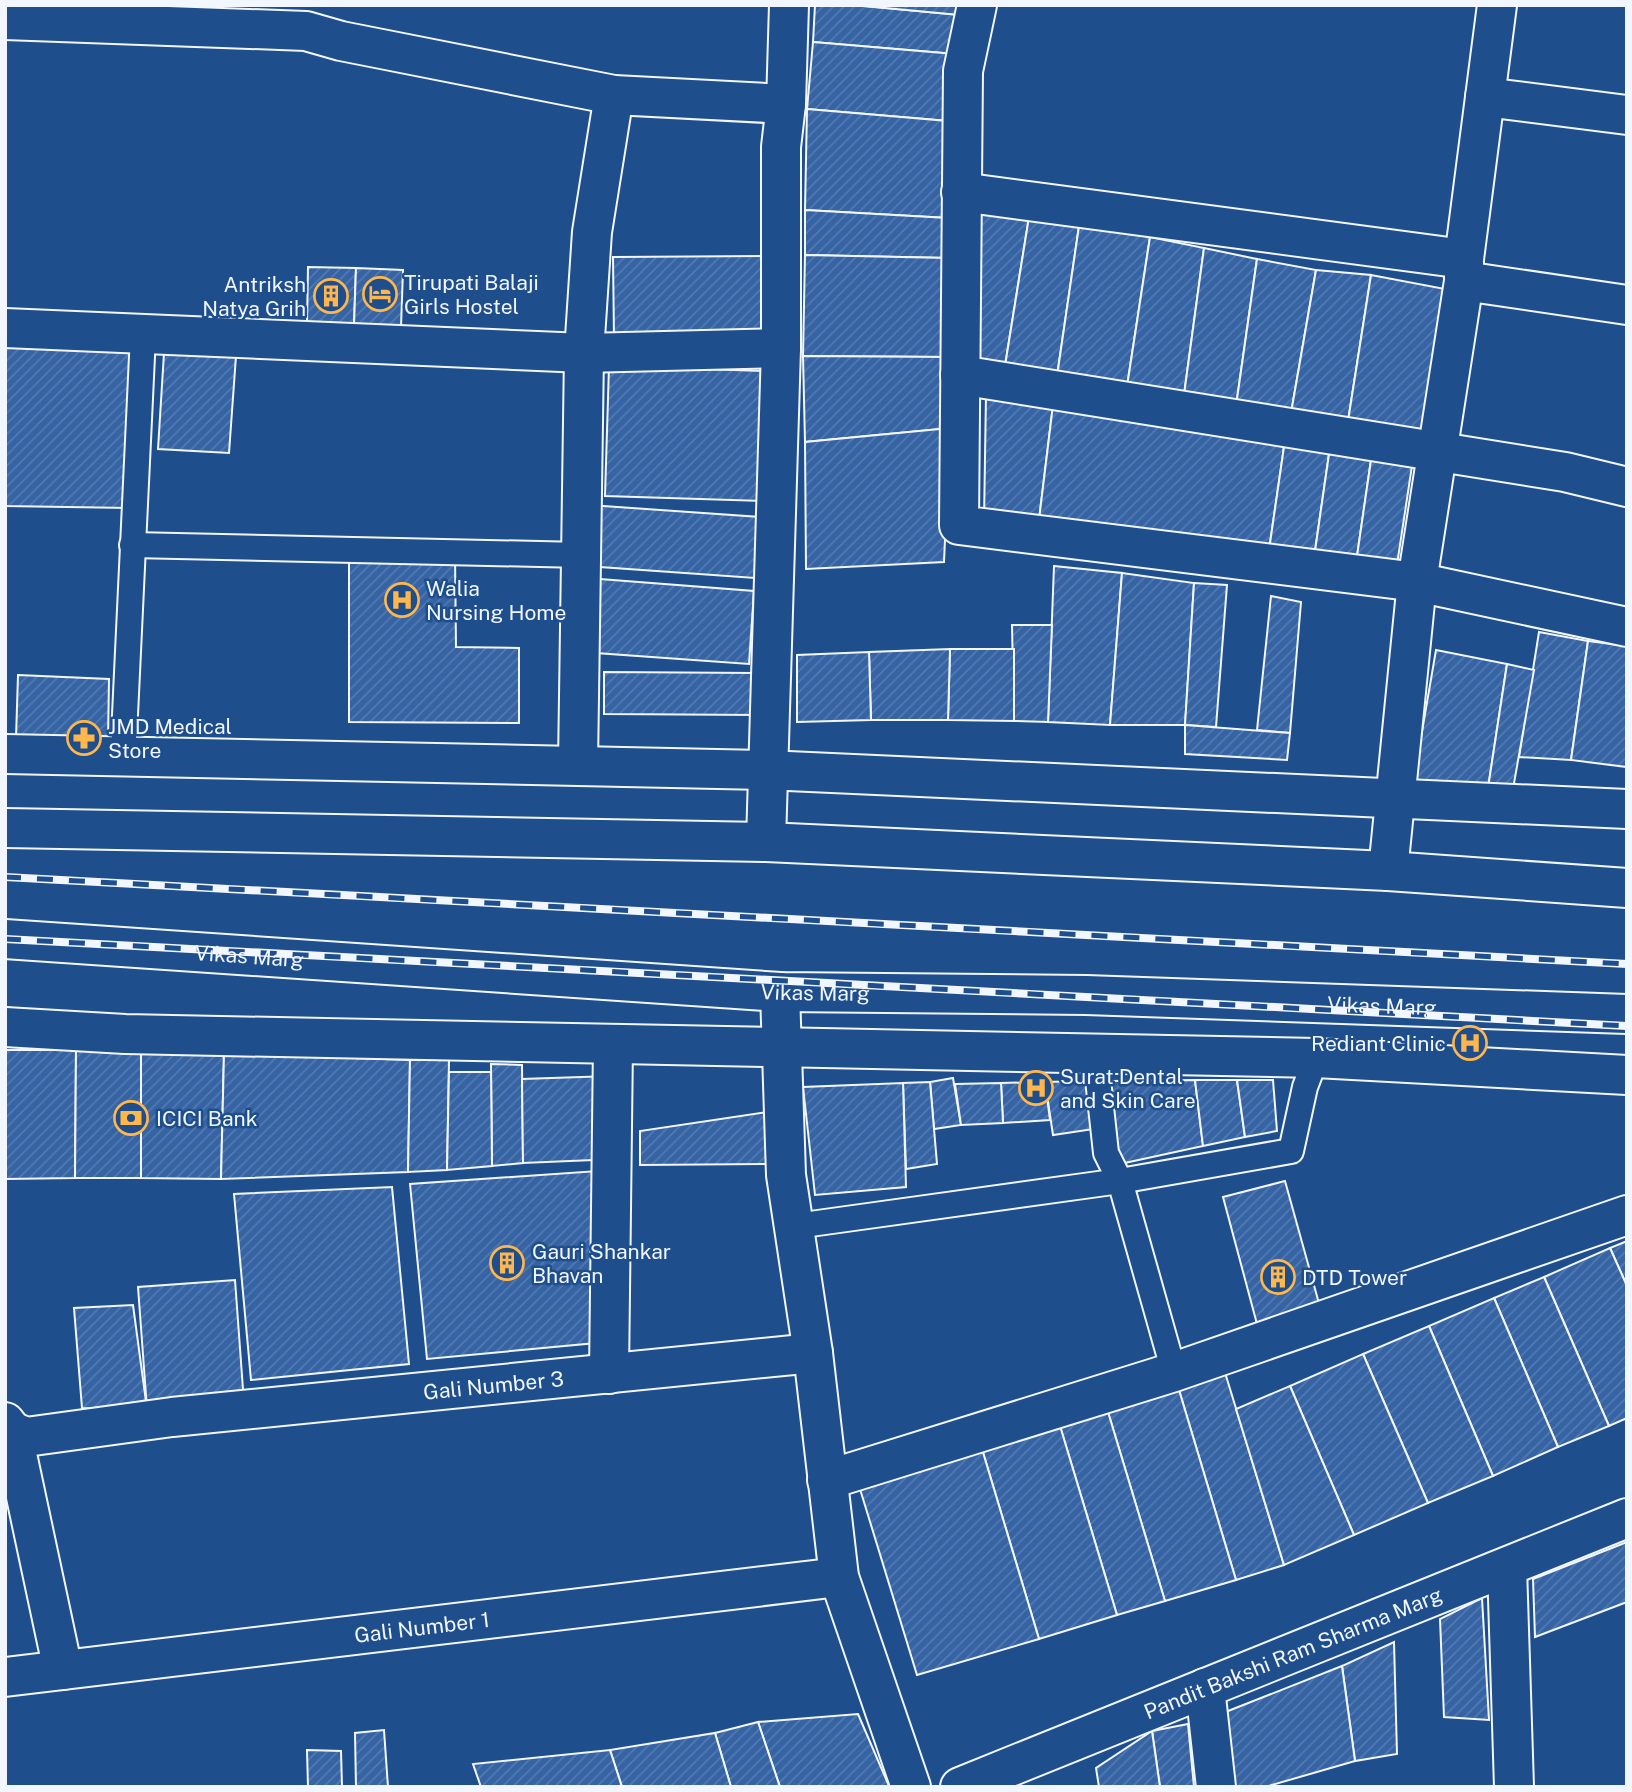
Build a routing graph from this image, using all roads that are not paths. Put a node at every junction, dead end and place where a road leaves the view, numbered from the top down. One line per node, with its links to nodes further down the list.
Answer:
1 (789, 5): 7 (street)
2 (977, 5): 9 (street)
3 (1497, 5): 6 (street)
4 (5, 20): 5 (street)
5 (614, 95): 7 (street); 15 (street)
6 (1485, 97): 8 (street); 10 (street)
7 (786, 104): 14 (street)
8 (1627, 115)
9 (961, 192): 10 (street); 16 (street)
10 (1464, 270): 11 (street); 17 (street)
11 (1627, 306)
12 (5, 328): 13 (street)
13 (143, 335): 15 (street); 19 (lane)
14 (782, 348): 15 (street); 26 (street)
15 (584, 353): 20 (street)
16 (960, 375): 17 (street); 21 (street)
17 (1436, 453): 18 (street); 21 (street)
18 (1627, 487)
19 (132, 545): 20 (lane); 24 (lane)
20 (582, 555): 25 (street)
21 (1417, 582): 22 (street); 27 (street)
22 (1627, 627)
23 (5, 754): 24 (street)
24 (123, 757): 25 (street)
25 (578, 765): 26 (street)
26 (766, 770): 27 (street); 30 (street)
27 (1396, 799): 28 (street); 31 (street)
28 (1627, 809)
29 (5, 828): 30 (street)
30 (766, 842): 31 (street)
31 (1388, 871): 32 (street)
32 (1627, 888)
33 (5, 939): 34 (street, Vikas Marg)
34 (780, 992): 35 (street, Vikas Marg); 38 (street)
35 (1627, 1014)
36 (5, 1027): 37 (street)
37 (614, 1044): 38 (street); 47 (street)
38 (781, 1048): 39 (street); 44 (street)
39 (1095, 1052): 40 (street); 42 (lane)
40 (1315, 1058): 41 (street); 42 (lane)
41 (1627, 1075)
42 (1120, 1181): 44 (lane); 46 (lane)
43 (1627, 1214): 46 (street)
44 (796, 1226): 45 (street)
45 (813, 1353): 47 (street, Gali Number 3); 49 (street)
46 (1174, 1372): 49 (street)
47 (609, 1374): 48 (street, Gali Number 3)
48 (9, 1427): 53 (street)
49 (827, 1480): 52 (street)
50 (1627, 1518): 51 (street, Pandit Bakshi Ram Sharma Marg)
51 (1507, 1567): 55 (street, Pandit Bakshi Ram Sharma Marg); 59 (street)
52 (839, 1577): 53 (street, Gali Number 1); 56 (street)
53 (63, 1670): 54 (street, Gali Number 1)
54 (5, 1677)
55 (1205, 1688): 57 (street, Pandit Bakshi Ram Sharma Marg); 58 (street)
56 (911, 1787)
57 (960, 1787)
58 (1216, 1787)
59 (1514, 1787)

